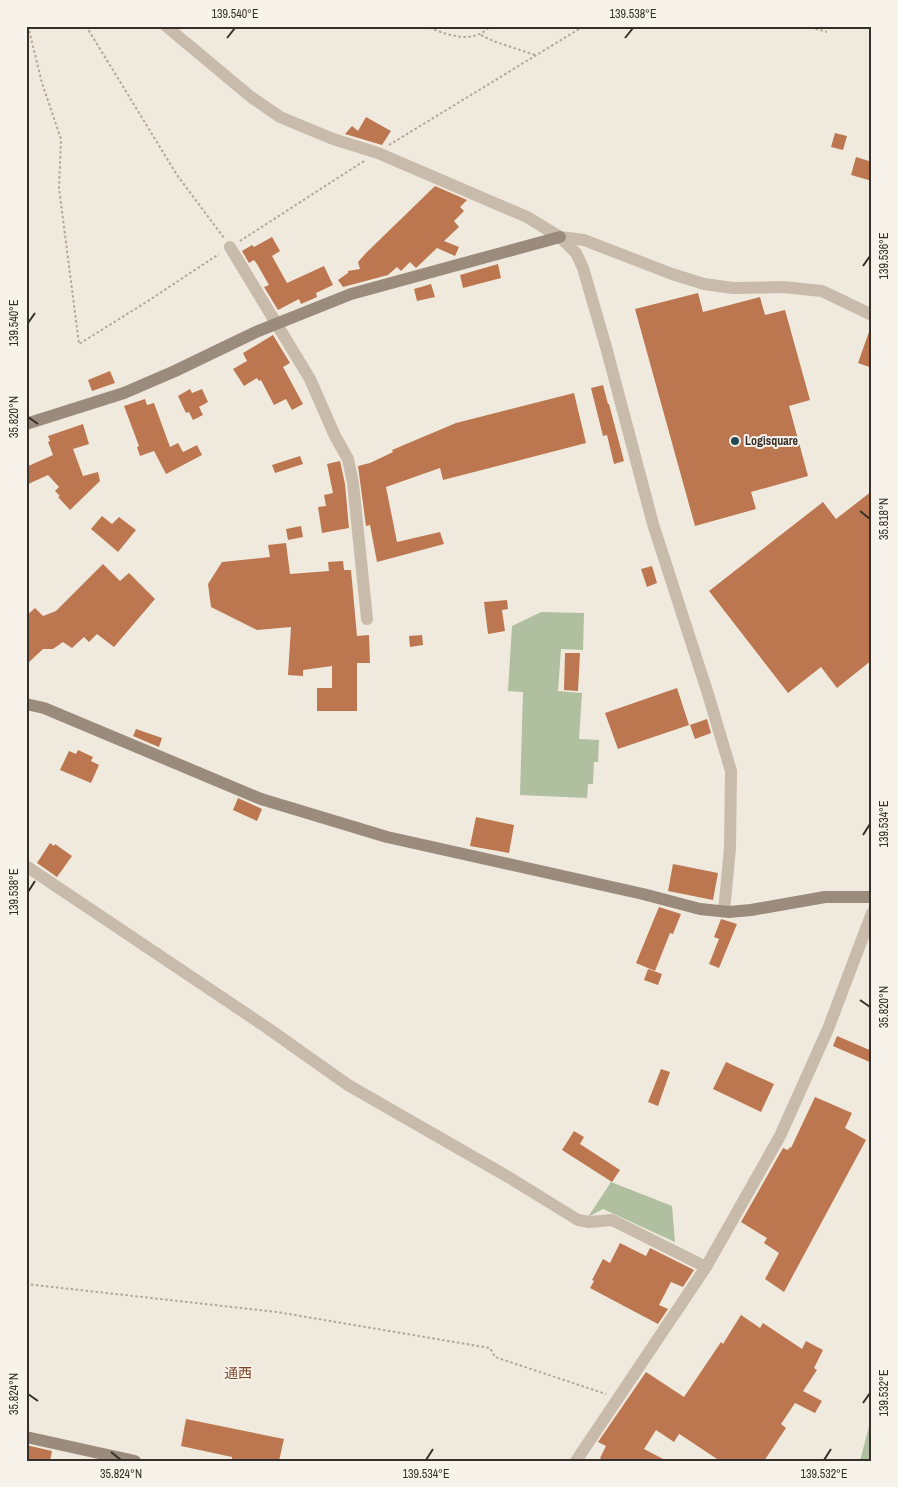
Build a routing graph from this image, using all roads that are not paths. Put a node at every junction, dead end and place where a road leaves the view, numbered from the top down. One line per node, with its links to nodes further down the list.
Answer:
1 (166, 26): 2 (street)
2 (560, 237): 4 (street); 5 (street); 11 (street)
3 (230, 247): 5 (street)
4 (872, 315)
5 (276, 324): 6 (street); 7 (street)
6 (26, 424)
7 (368, 619)
8 (26, 704): 11 (street)
9 (26, 866): 13 (street)
10 (872, 897): 11 (street)
11 (724, 911)
12 (872, 913): 13 (street)
13 (706, 1267): 16 (street)
14 (26, 1437): 15 (street)
15 (135, 1461)
16 (576, 1461)

